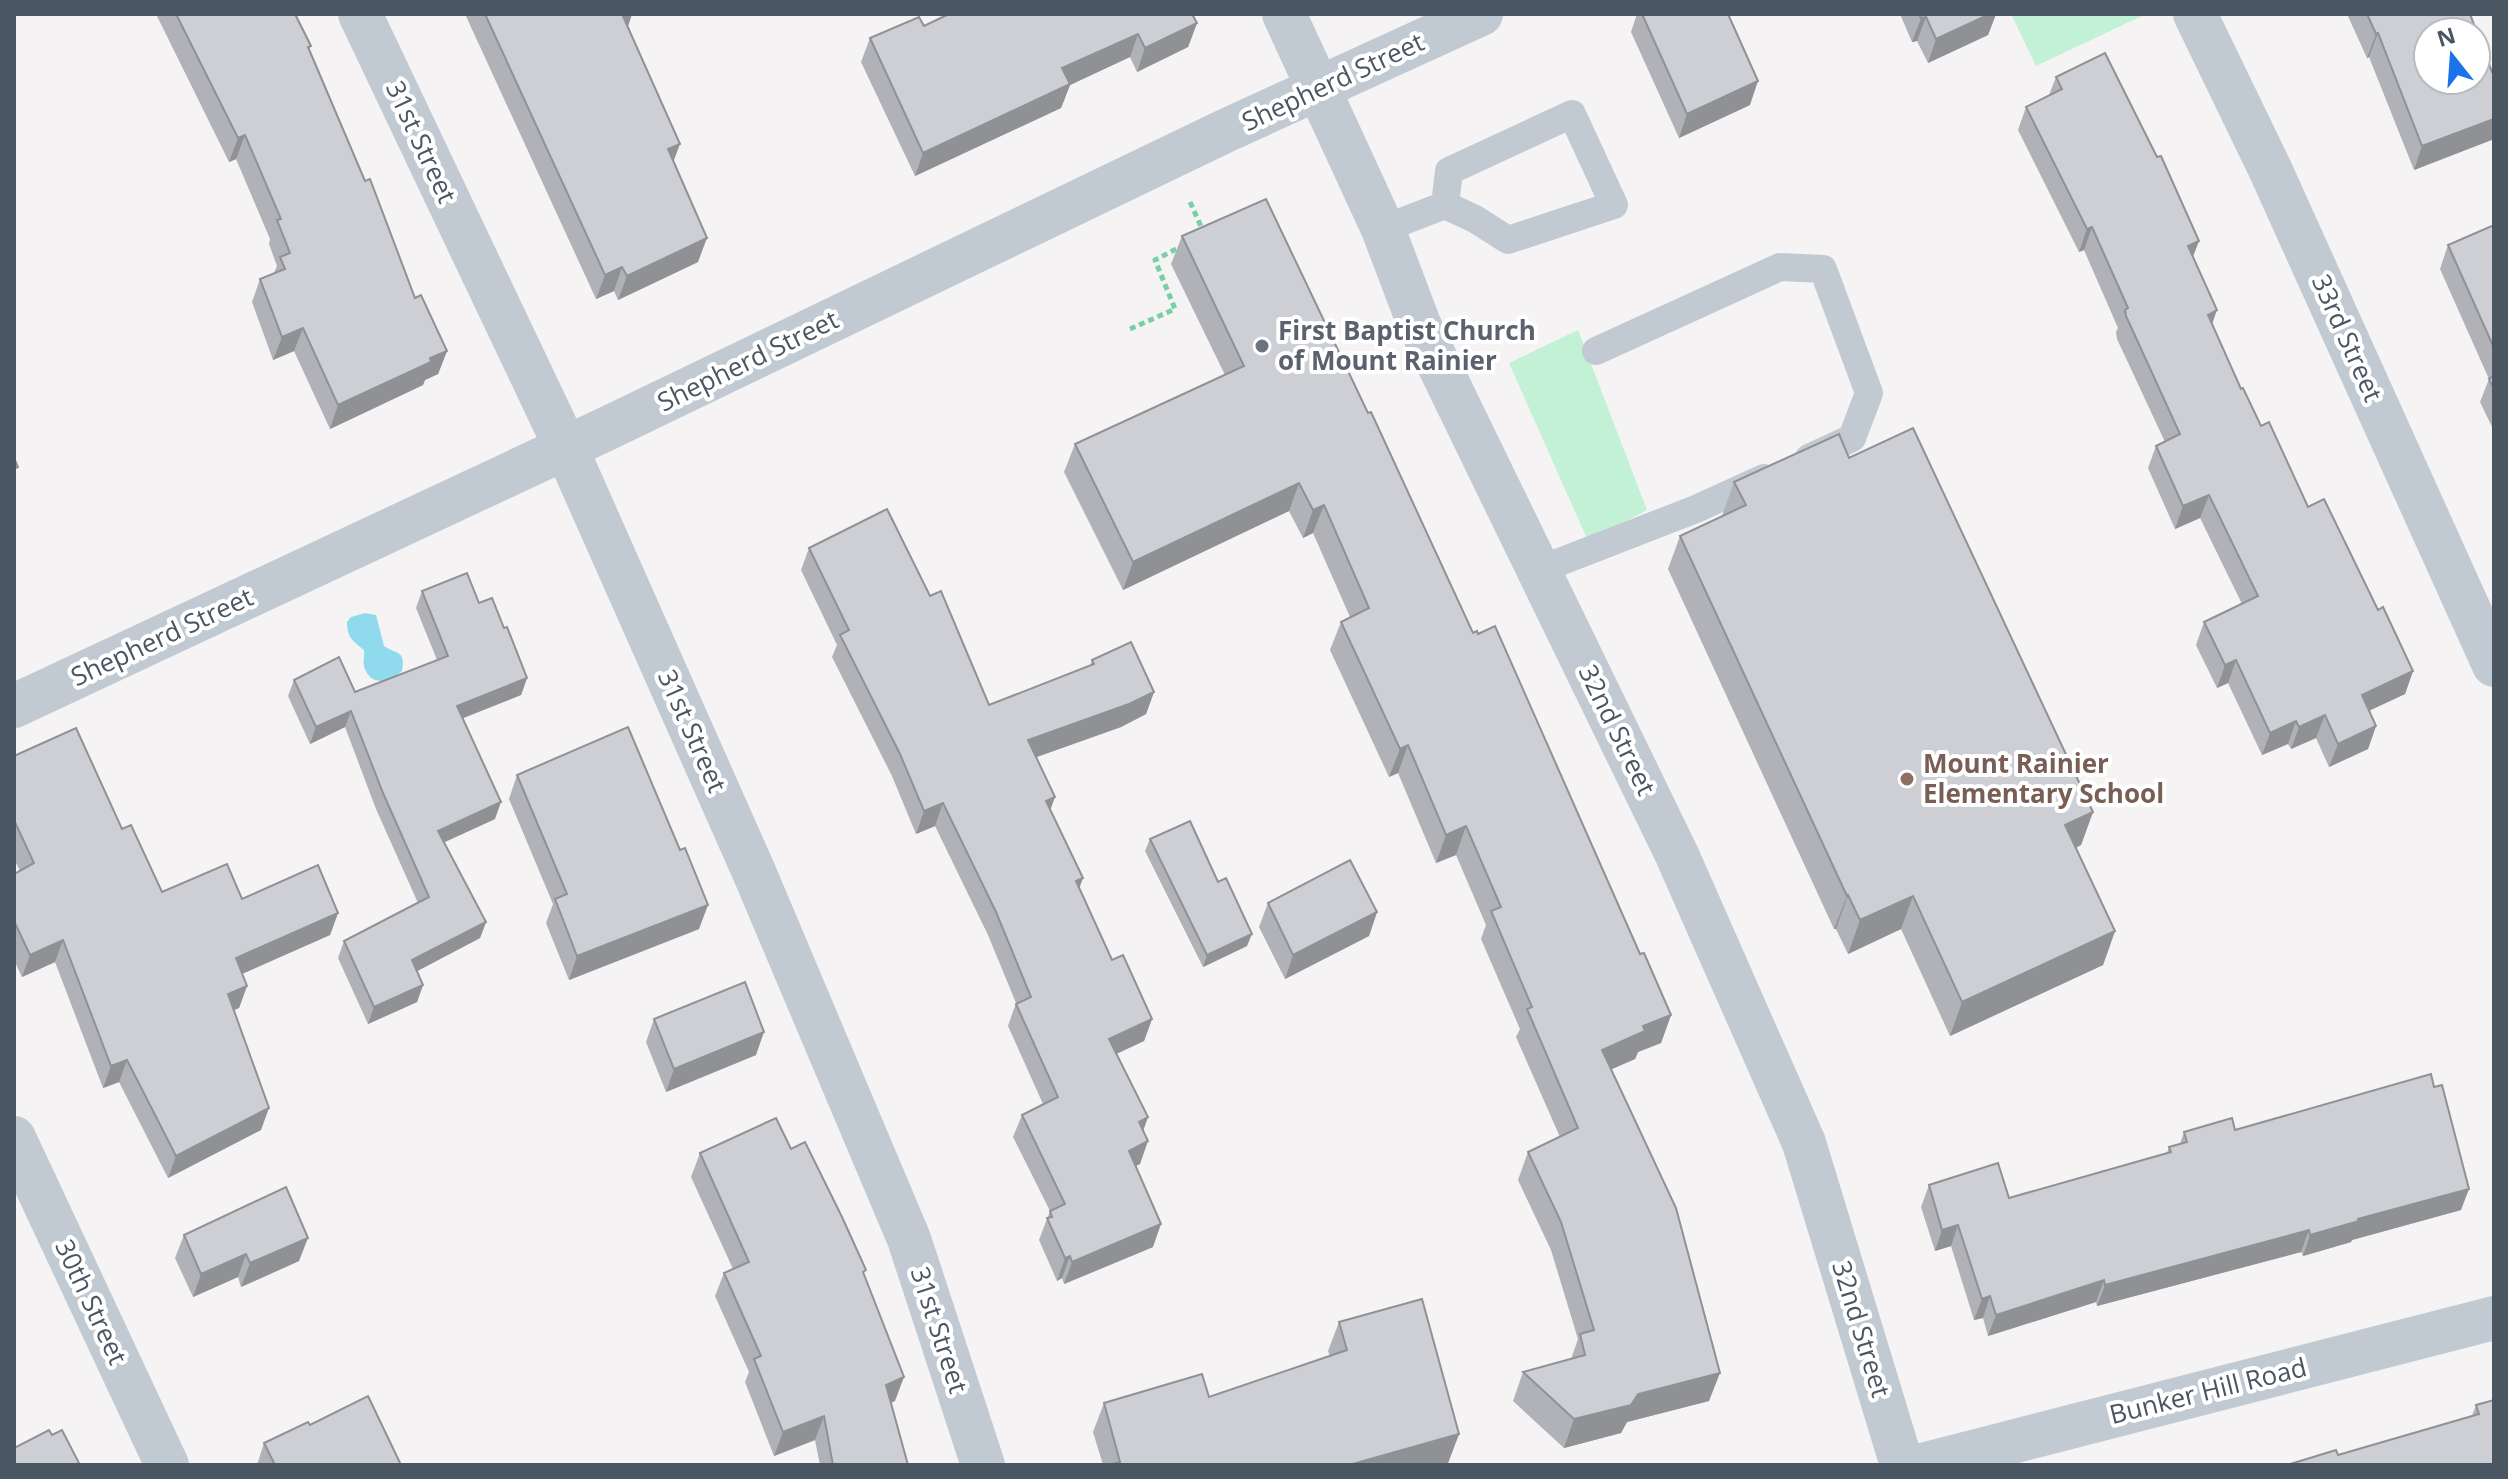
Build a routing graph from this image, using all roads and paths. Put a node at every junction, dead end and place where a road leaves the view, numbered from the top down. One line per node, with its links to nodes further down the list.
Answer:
1 (360, 14): 11 (street, 31st Street)
2 (1284, 14): 5 (street, 32nd Street)
3 (1481, 14): 5 (street, Shepherd Street)
4 (2195, 14): 13 (street, 33rd Street)
5 (1319, 89): 8 (street, 32nd Street); 11 (street, Shepherd Street)
6 (1187, 196): 9 (path)
7 (1445, 205): 7 (lane); 8 (lane)
8 (1383, 229): 12 (street, 32nd Street)
9 (1130, 329)
10 (1596, 351): 12 (lane)
11 (566, 448): 14 (street, Shepherd Street); 18 (street, 31st Street)
12 (1539, 570): 19 (street, 32nd Street)
13 (2494, 665)
14 (14, 706)
15 (14, 1138): 17 (street, 30th Street)
16 (2494, 1318): 20 (street, Bunker Hill Road)
17 (167, 1465)
18 (983, 1465)
19 (1902, 1465)
20 (1922, 1465)

